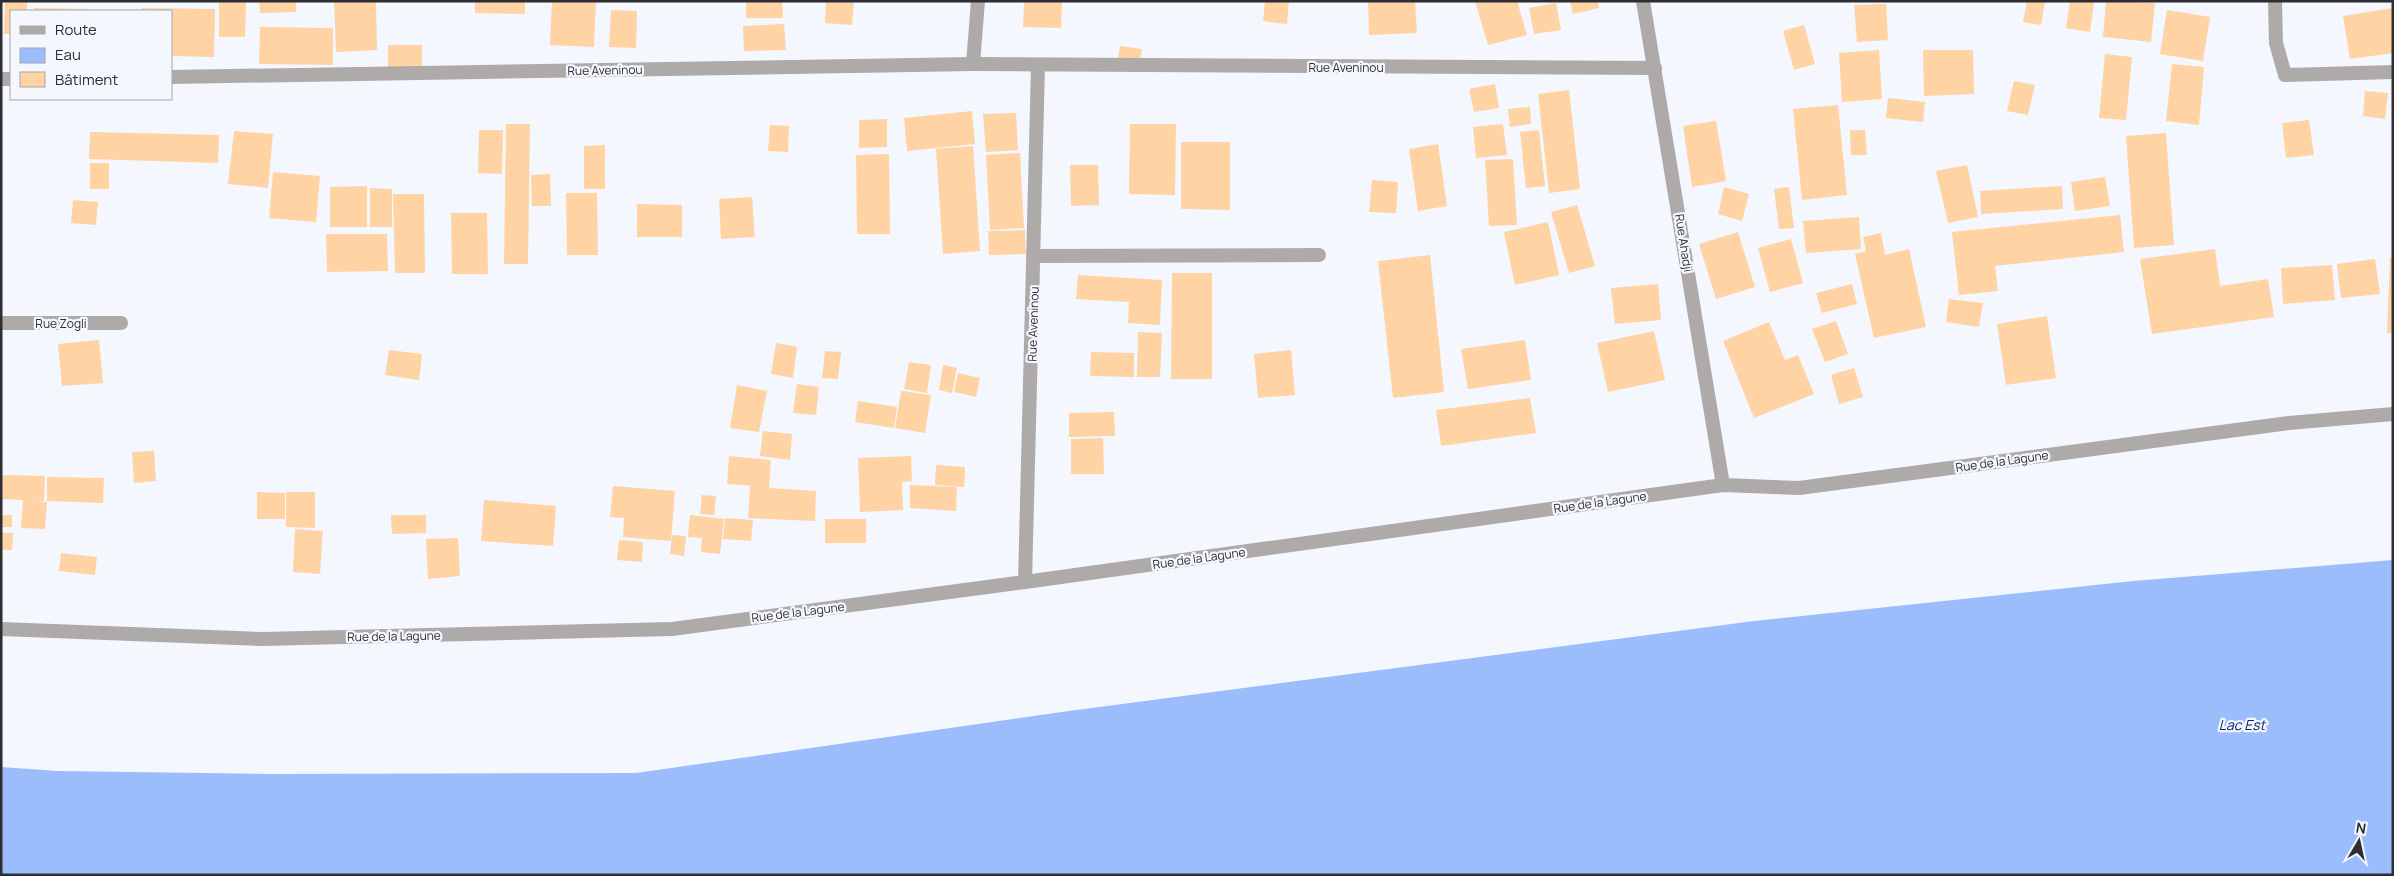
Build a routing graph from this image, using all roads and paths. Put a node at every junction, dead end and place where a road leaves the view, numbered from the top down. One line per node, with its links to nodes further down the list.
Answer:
1 (978, 1): 4 (street)
2 (1643, 1): 6 (street, Rue Ahadji)
3 (2275, 1): 7 (street)
4 (973, 64): 5 (street, Rue Aveninou); 8 (street, Rue Aveninou)
5 (1038, 65): 6 (street, Rue Aveninou); 10 (street, Rue Aveninou)
6 (1655, 68): 14 (street, Rue Ahadji)
7 (2393, 72)
8 (172, 77)
9 (1319, 255): 10 (street)
10 (1034, 256): 15 (street, Rue Aveninou)
11 (1, 323): 12 (street, Rue Zogli)
12 (121, 323)
13 (2393, 414): 14 (street, Rue de la Lagune)
14 (1723, 485): 15 (street, Rue de la Lagune)
15 (1026, 582): 16 (street, Rue de la Lagune)
16 (1, 628)

